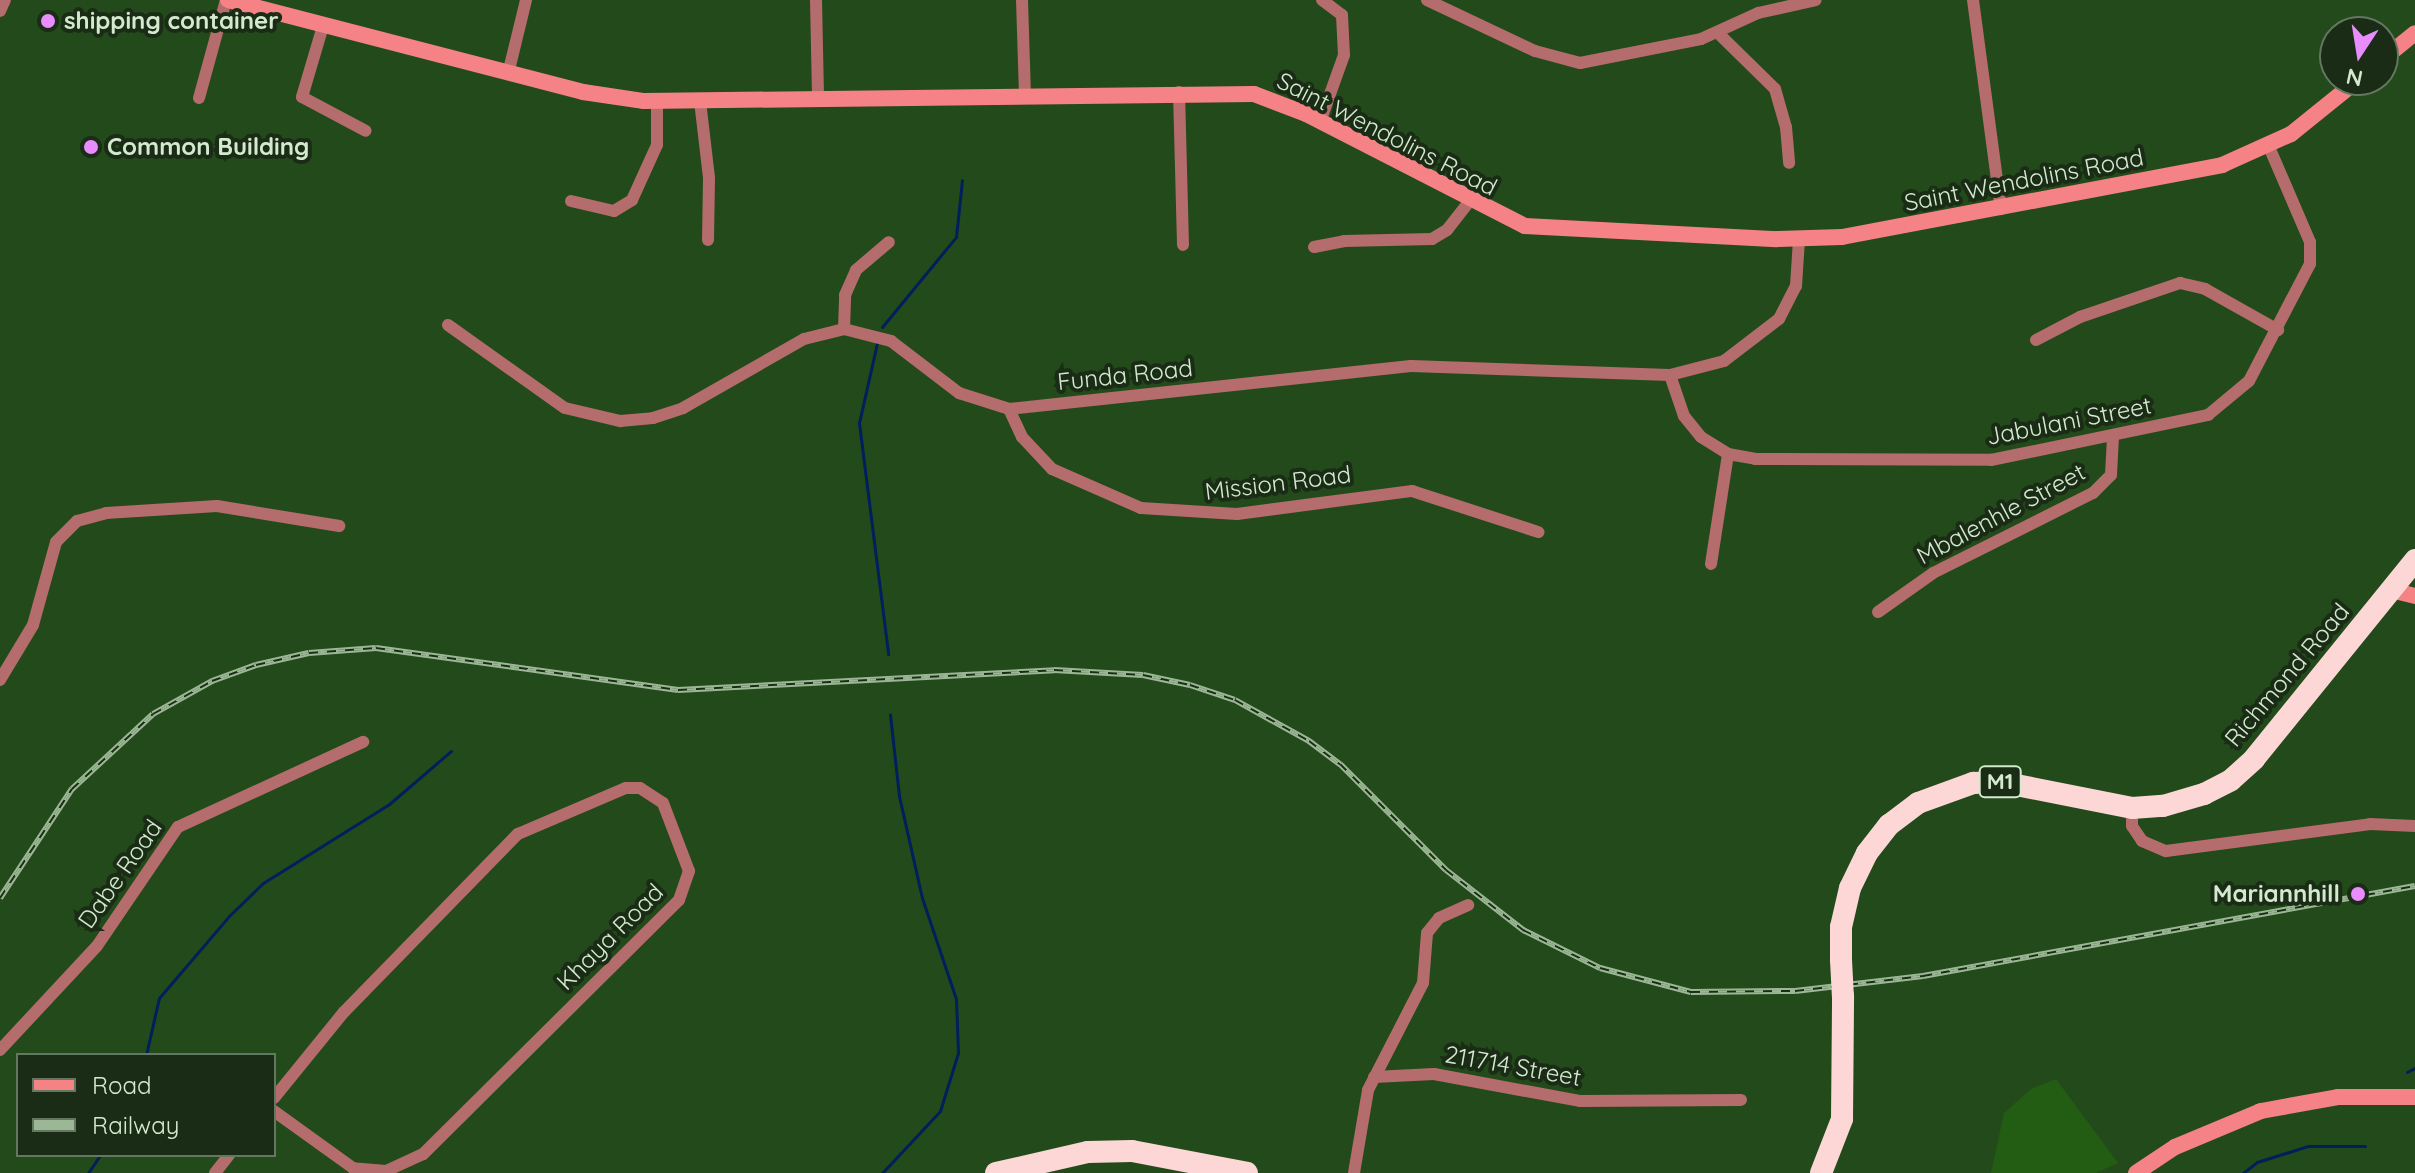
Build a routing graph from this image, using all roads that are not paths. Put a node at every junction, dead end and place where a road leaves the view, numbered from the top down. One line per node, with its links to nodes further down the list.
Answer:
1 (5, 0): 11 (street)
2 (227, 0): 12 (street, Saint Wendolins Road); 20 (street)
3 (526, 0): 16 (street)
4 (816, 0): 21 (street)
5 (1022, 0): 18 (street)
6 (1322, 0): 24 (street)
7 (1427, 0): 13 (street)
8 (1816, 0): 10 (street)
9 (1973, 0): 30 (street)
10 (1773, 4): 13 (street)
11 (0, 11)
12 (323, 26): 16 (street, Saint Wendolins Road); 25 (street)
13 (1718, 33): 27 (street)
14 (2415, 33): 15 (street)
15 (2399, 46)
16 (508, 74): 23 (street, Saint Wendolins Road)
17 (1179, 92): 18 (street, Saint Wendolins Road); 24 (street, Saint Wendolins Road); 34 (street)
18 (1025, 95): 21 (street, Saint Wendolins Road)
19 (2337, 96): 26 (street, Saint Wendolins Road)
20 (199, 98)
21 (818, 99): 22 (street, Saint Wendolins Road)
22 (700, 101): 23 (street, Saint Wendolins Road); 31 (street)
23 (657, 102): 28 (street)
24 (1320, 122): 29 (street, Saint Wendolins Road)
25 (366, 131)
26 (2269, 147): 30 (street, Saint Wendolins Road); 38 (street, Jabulani Street)
27 (1789, 163)
28 (571, 201)
29 (1469, 202): 32 (street, Saint Wendolins Road); 35 (street)
30 (2001, 209): 32 (street, Saint Wendolins Road)
31 (708, 240)
32 (1799, 240): 40 (street, Funda Road)
33 (889, 242): 37 (street)
34 (1183, 245)
35 (1314, 247)
36 (448, 325): 37 (street, Funda Road)
37 (844, 329): 41 (street, Funda Road)
38 (2278, 330): 39 (street); 42 (street, Jabulani Street)
39 (2036, 340)
40 (1670, 375): 41 (street, Funda Road); 43 (street)
41 (1009, 409): 45 (street, Mission Road)
42 (2113, 437): 43 (street, Jabulani Street); 50 (street, Mbalenhle Street)
43 (1728, 454): 47 (street)
44 (339, 526): 51 (street)
45 (1538, 532)
46 (2415, 560): 48 (highway, Richmond Road / M1)
47 (1711, 564)
48 (2391, 590): 49 (street); 53 (highway, Richmond Road / M1)
49 (2415, 596)
50 (1878, 612)
51 (0, 680)
52 (363, 742): 56 (street, Dabe Road)
53 (2132, 808): 54 (street); 67 (highway, Richmond Road / M1, bridge)
54 (2415, 826)
55 (1468, 905): 57 (street)
56 (0, 1050)
57 (1374, 1077): 60 (street, 211714 Street); 66 (street)
58 (276, 1096): 61 (street, Khaya Road)
59 (2415, 1097): 68 (street)
60 (1741, 1100)
61 (276, 1113)
62 (227, 1157): 63 (street)
63 (215, 1173)
64 (996, 1173): 65 (highway)
65 (1247, 1173)
66 (1354, 1173)
67 (1821, 1173)
68 (2136, 1173)

